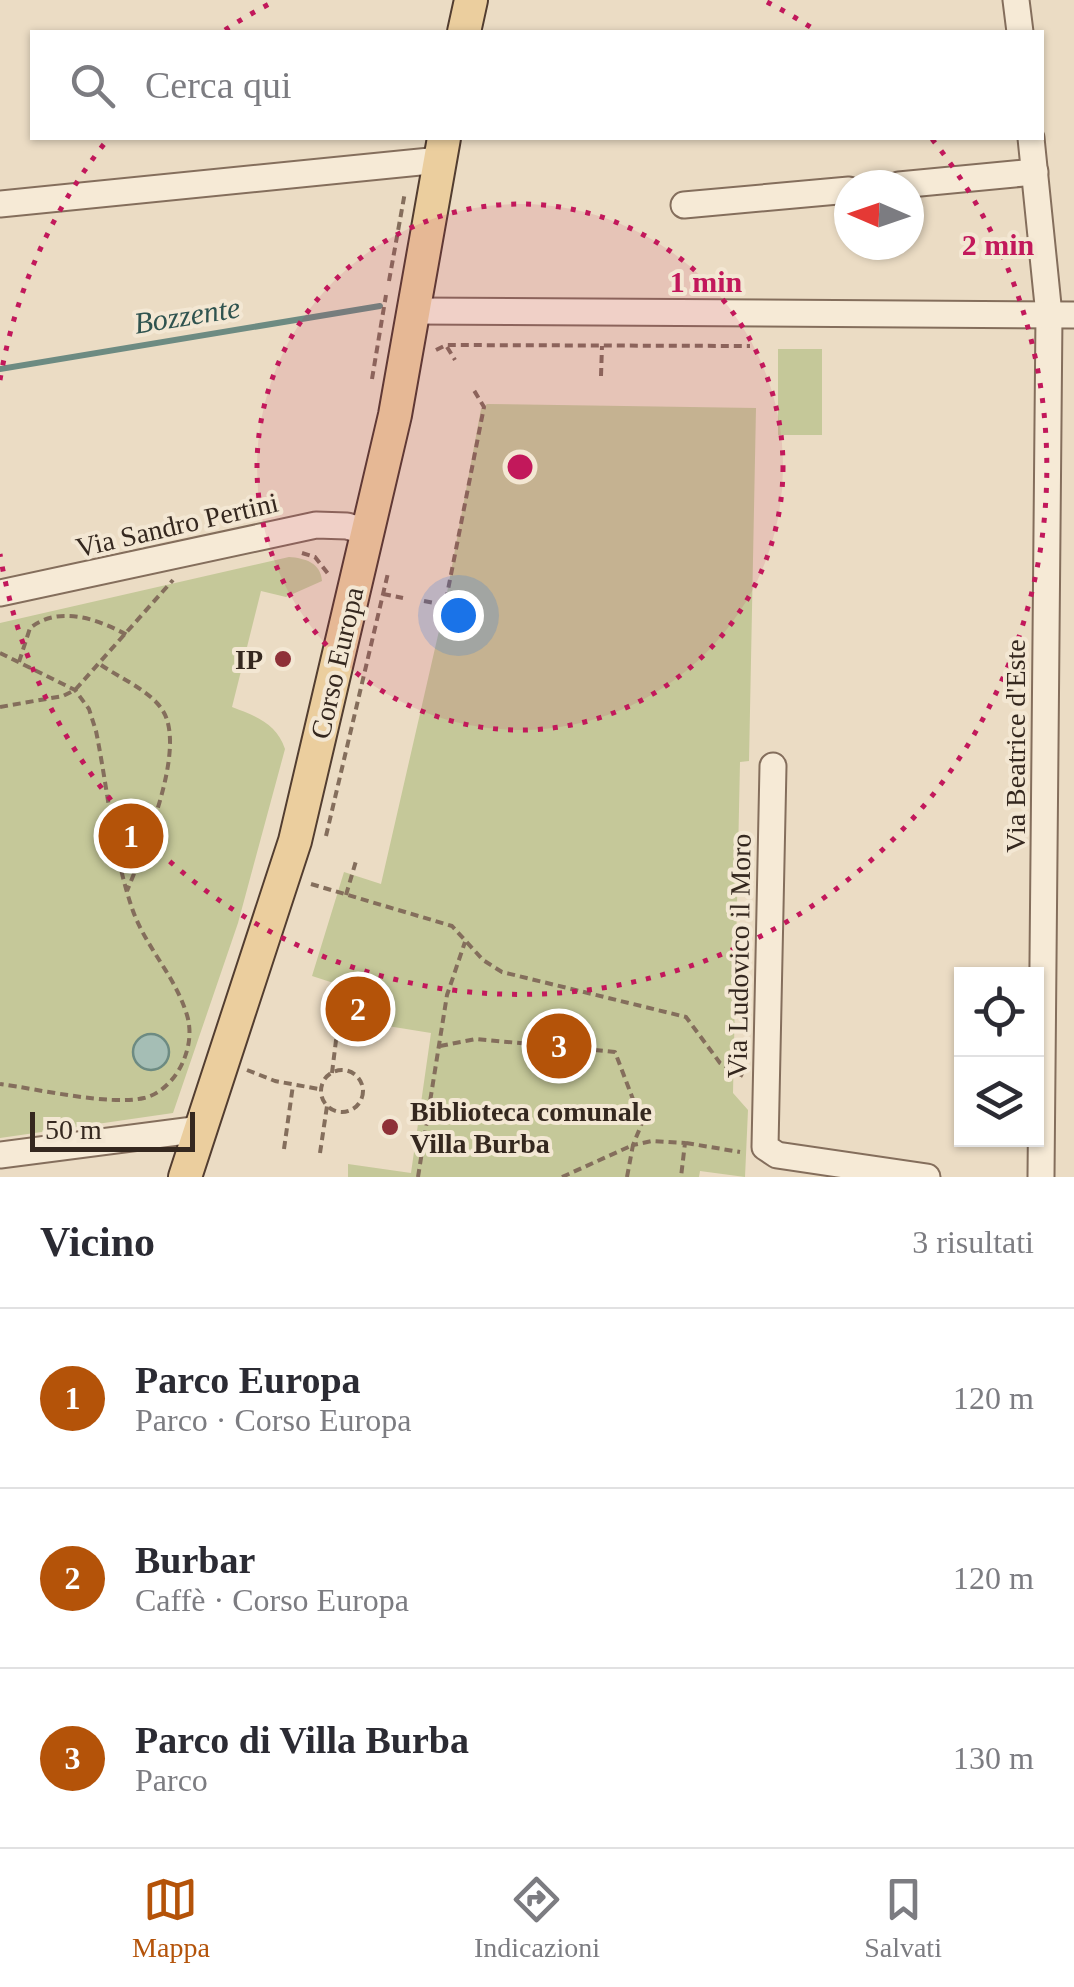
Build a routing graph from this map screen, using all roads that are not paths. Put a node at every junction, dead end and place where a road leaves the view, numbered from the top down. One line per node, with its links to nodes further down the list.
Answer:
1 (470, 0): 3 (main road)
2 (1016, 0): 4 (street)
3 (464, 30)
4 (1020, 30)
5 (1031, 140): 7 (street, Via Beatrice d'Este)
6 (442, 148): 10 (street); 12 (main road, Corso Europa)
7 (1035, 172): 8 (street); 13 (street, Via Beatrice d'Este)
8 (924, 183)
9 (834, 191): 11 (street)
10 (0, 204)
11 (684, 205)
12 (414, 311): 13 (street); 14 (main road, Corso Europa)
13 (1061, 316): 21 (street, Via Beatrice d'Este)
14 (367, 532): 15 (street, Via Sandro Pertini); 17 (main road, Corso Europa)
15 (0, 593)
16 (773, 766): 20 (street, Via Ludovico il Moro)
17 (201, 1129): 18 (street); 19 (main road, Corso Europa)
18 (0, 1155)
19 (185, 1177)
20 (927, 1177)
21 (1041, 1177)

